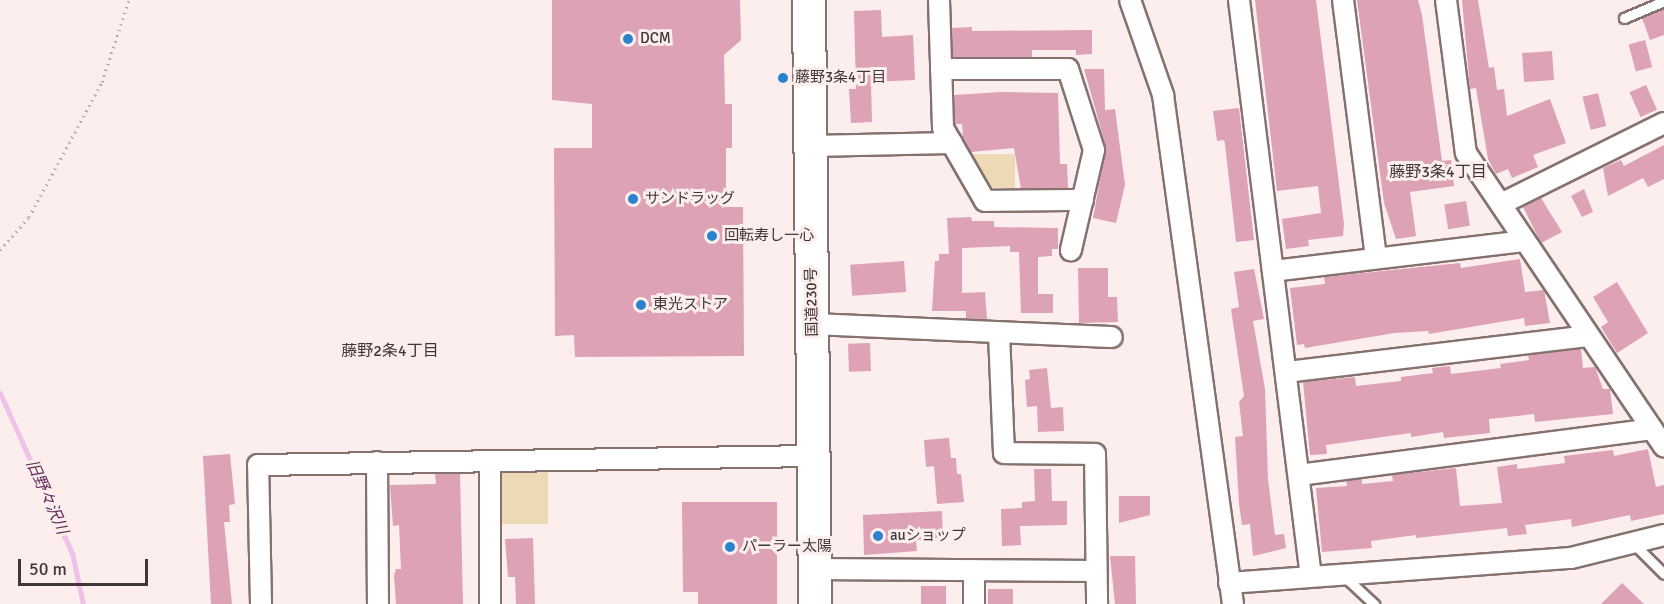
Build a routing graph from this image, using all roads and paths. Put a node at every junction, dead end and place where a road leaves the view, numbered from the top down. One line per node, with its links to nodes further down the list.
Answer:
1 (129, 0): 17 (path)
2 (809, 0): 13 (highway, 国道230号)
3 (939, 0): 10 (street)
4 (1130, 0): 40 (street)
5 (1239, 0): 20 (street)
6 (1343, 0): 19 (street)
7 (1446, 0): 15 (street)
8 (1664, 1): 9 (lane)
9 (1624, 18)
10 (941, 69): 12 (street); 14 (street)
11 (1664, 123): 15 (street)
12 (952, 143): 13 (street); 14 (street)
13 (810, 146): 21 (highway, 国道230号)
14 (1083, 200): 18 (street)
15 (1501, 204): 16 (street)
16 (1524, 241): 19 (street); 23 (street)
17 (0, 250)
18 (1071, 250)
19 (1376, 258): 20 (street)
20 (1273, 271): 25 (street)
21 (812, 324): 22 (street); 28 (highway, 国道230号)
22 (999, 334): 24 (street); 36 (street)
23 (1588, 336): 25 (street); 26 (street)
24 (1112, 337)
25 (1287, 372): 31 (street)
26 (1652, 429): 27 (street); 31 (street)
27 (1664, 447)
28 (812, 456): 29 (street); 34 (highway, 国道230号)
29 (490, 461): 30 (street); 43 (street)
30 (377, 462): 41 (street); 42 (street)
31 (1299, 475): 39 (street)
32 (1664, 535): 33 (street)
33 (1633, 543): 37 (lane); 38 (street)
34 (814, 569): 35 (street); 44 (highway, 国道230号)
35 (974, 570): 36 (street); 45 (street)
36 (1096, 571): 46 (street)
37 (1664, 574)
38 (1343, 575): 39 (street); 48 (lane)
39 (1311, 577): 40 (street)
40 (1228, 583): 47 (street)
41 (261, 604)
42 (378, 604)
43 (490, 604)
44 (815, 604)
45 (974, 604)
46 (1097, 604)
47 (1233, 604)
48 (1374, 604)

